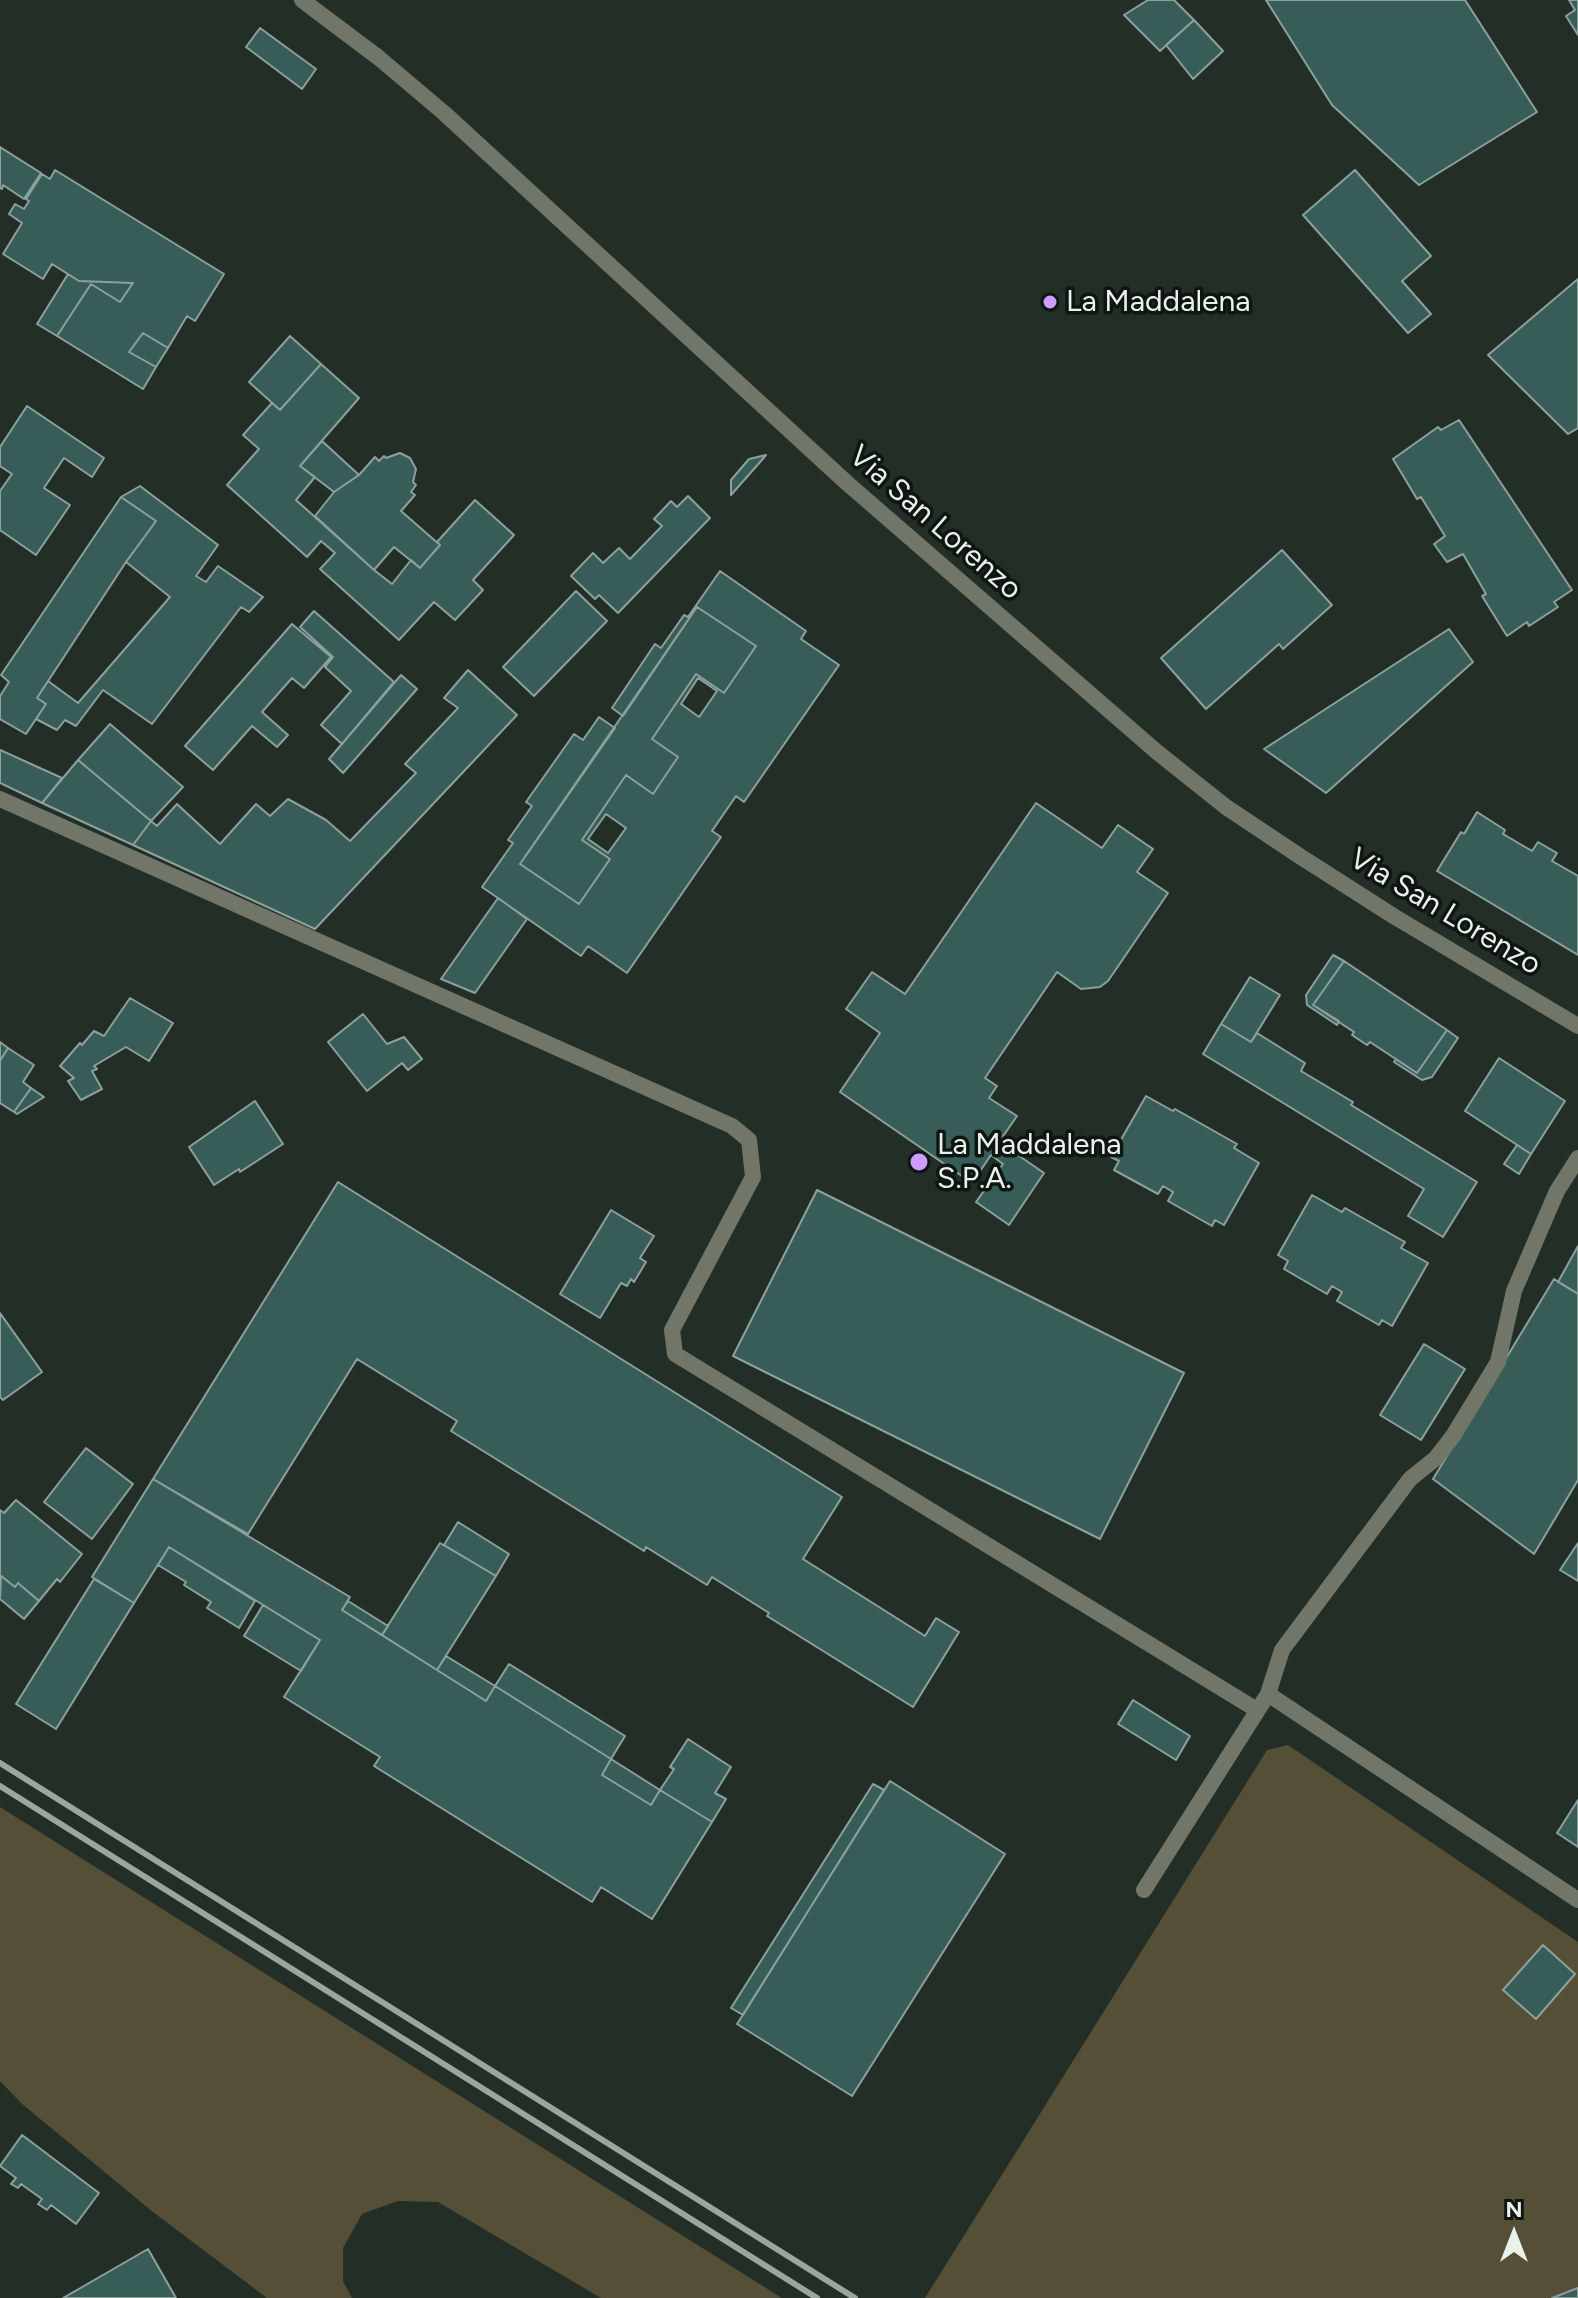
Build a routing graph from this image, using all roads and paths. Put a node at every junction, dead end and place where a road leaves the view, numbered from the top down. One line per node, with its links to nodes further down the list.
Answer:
1 (302, 0): 3 (street, Via San Lorenzo)
2 (0, 799): 6 (street)
3 (1578, 1026)
4 (1578, 1158): 5 (street)
5 (1268, 1694): 6 (street); 8 (street)
6 (1257, 1710): 7 (street)
7 (1144, 1890)
8 (1578, 1900)

